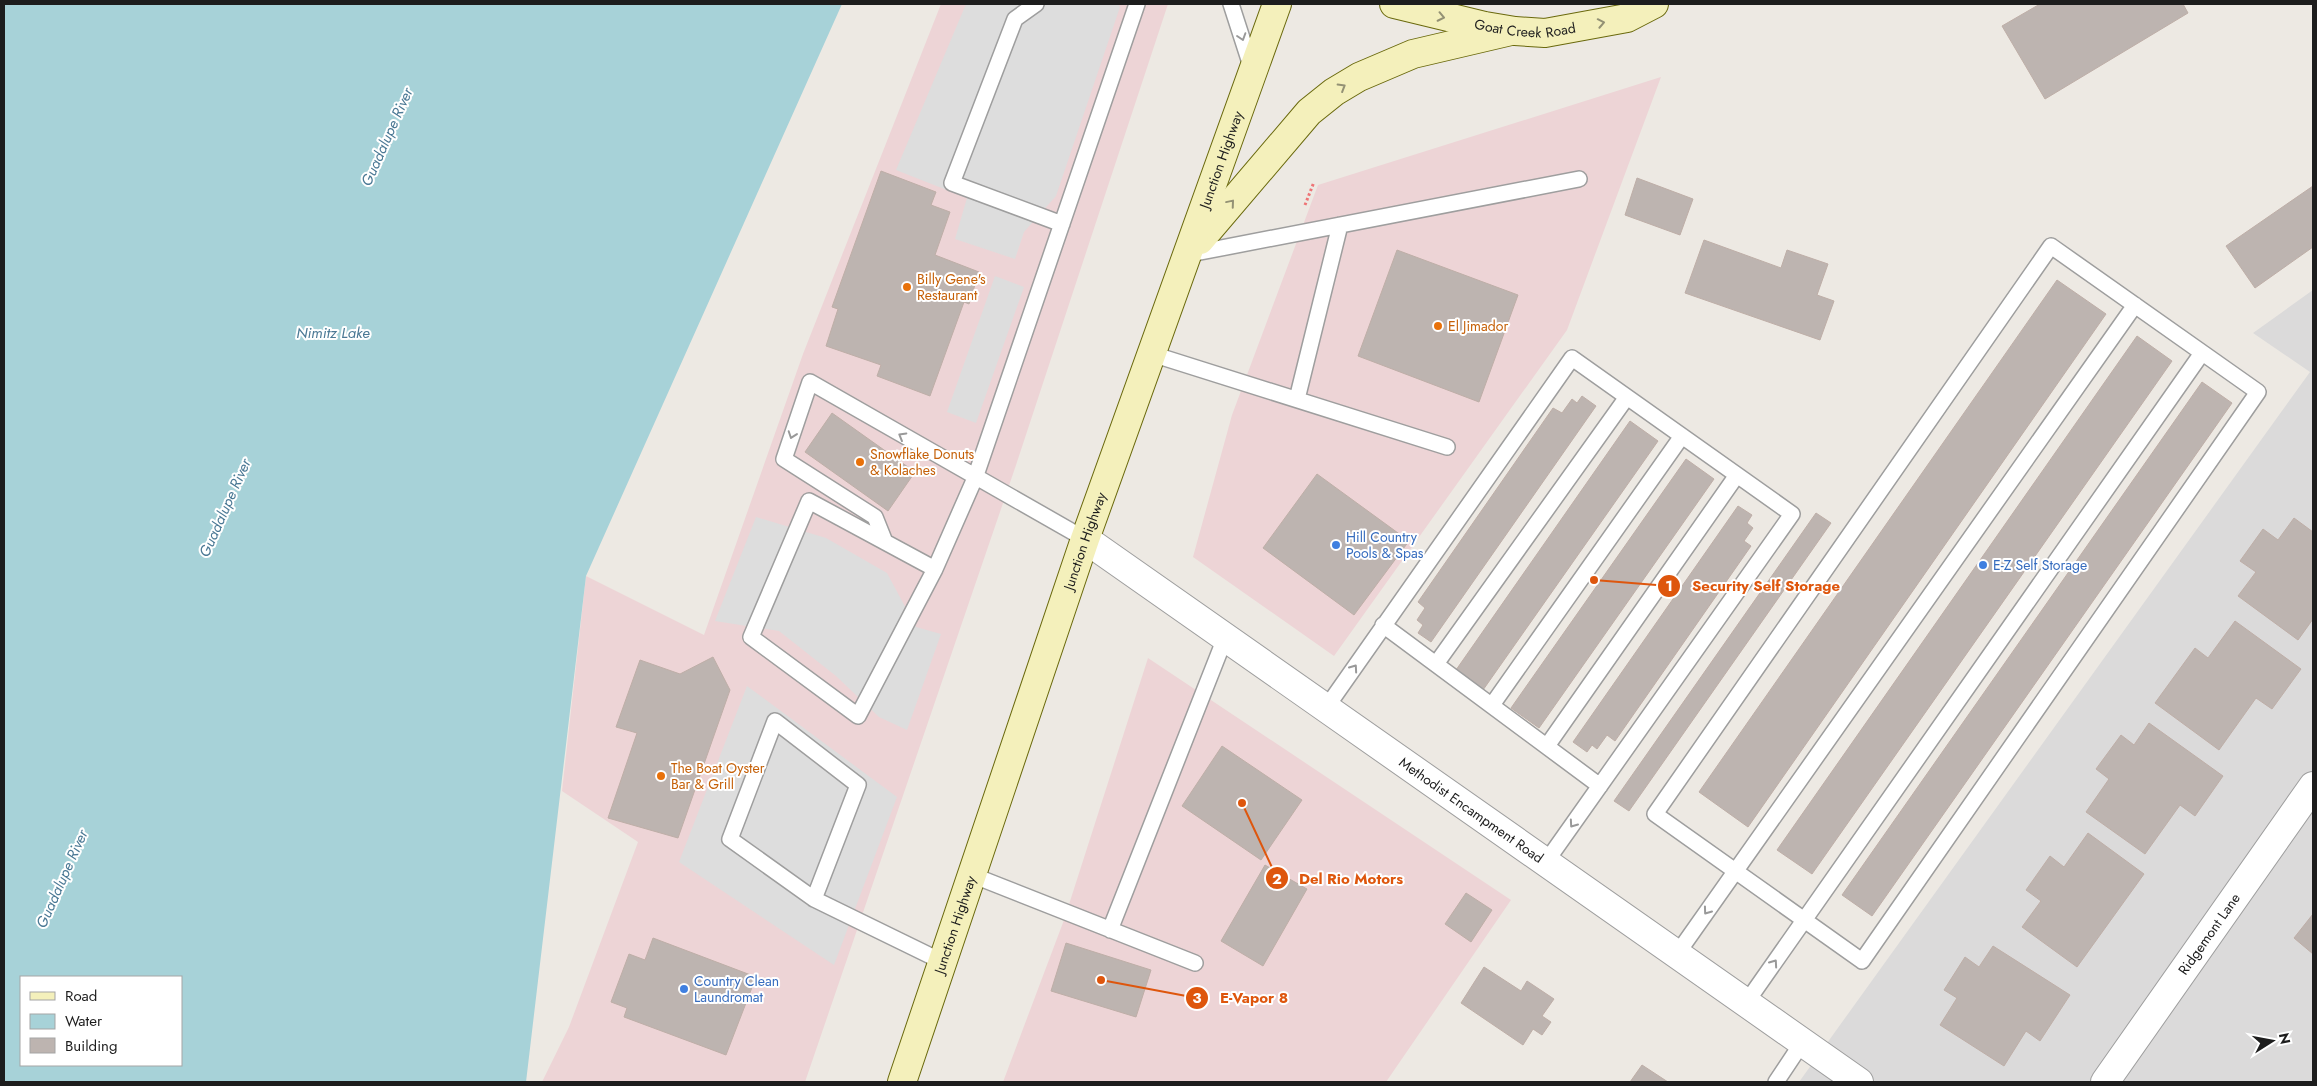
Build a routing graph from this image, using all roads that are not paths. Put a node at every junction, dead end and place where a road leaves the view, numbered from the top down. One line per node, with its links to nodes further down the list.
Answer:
1 (1036, 4): 10 (lane)
2 (1137, 4): 10 (lane)
3 (1231, 4): 8 (lane, one-way to 8)
4 (1277, 4): 8 (main road, Junction Highway)
5 (1394, 4): 7 (main road, Goat Creek Road, one-way to 7)
6 (1654, 4): 7 (main road, Goat Creek Road, one-way to 6)
7 (1511, 31): 12 (main road, one-way to 7)
8 (1253, 70): 12 (main road, Junction Highway)
9 (1579, 179): 11 (lane)
10 (1062, 224): 21 (lane)
11 (1340, 225): 12 (lane); 17 (lane)
12 (1188, 254): 15 (main road, Junction Highway)
13 (2135, 305): 14 (lane); 34 (lane); 34 (lane)
14 (2202, 353): 37 (lane); 37 (lane)
15 (1152, 354): 17 (lane); 22 (main road, Junction Highway)
16 (1627, 397): 18 (lane); 25 (lane); 27 (lane)
17 (1297, 399): 19 (lane)
18 (1682, 436): 20 (lane); 28 (lane)
19 (1447, 447)
20 (1736, 475): 30 (lane); 31 (lane)
21 (975, 478): 22 (lane); 23 (lane, one-way to 23); 24 (lane)
22 (1085, 539): 26 (street, Methodist Encampment Road); 35 (main road, Junction Highway)
23 (885, 542): 24 (lane); 24 (lane)
24 (935, 569)
25 (1383, 625): 27 (lane); 29 (lane, one-way to 25)
26 (1225, 638): 29 (street, Methodist Encampment Road); 38 (lane)
27 (1436, 664): 28 (lane)
28 (1492, 705): 30 (lane)
29 (1326, 708): 33 (street, Methodist Encampment Road)
30 (1547, 746): 31 (lane)
31 (1600, 786): 33 (lane, one-way to 33)
32 (2313, 786): 47 (street, Ridgemont Lane)
33 (1546, 862): 39 (street, Methodist Encampment Road)
34 (1736, 872): 37 (lane); 39 (lane, one-way to 39)
35 (972, 875): 38 (lane); 40 (main road, Junction Highway)
36 (814, 899): 36 (lane); 40 (lane)
37 (1804, 920): 42 (lane, one-way to 37)
38 (1110, 930): 41 (lane)
39 (1677, 954): 42 (street, Methodist Encampment Road)
40 (943, 962): 44 (main road, Junction Highway)
41 (1195, 963)
42 (1746, 1003): 43 (street, Methodist Encampment Road)
43 (1802, 1043): 45 (lane); 46 (street, Methodist Encampment Road)
44 (902, 1082)
45 (1776, 1082)
46 (1859, 1082)
47 (2105, 1082)

